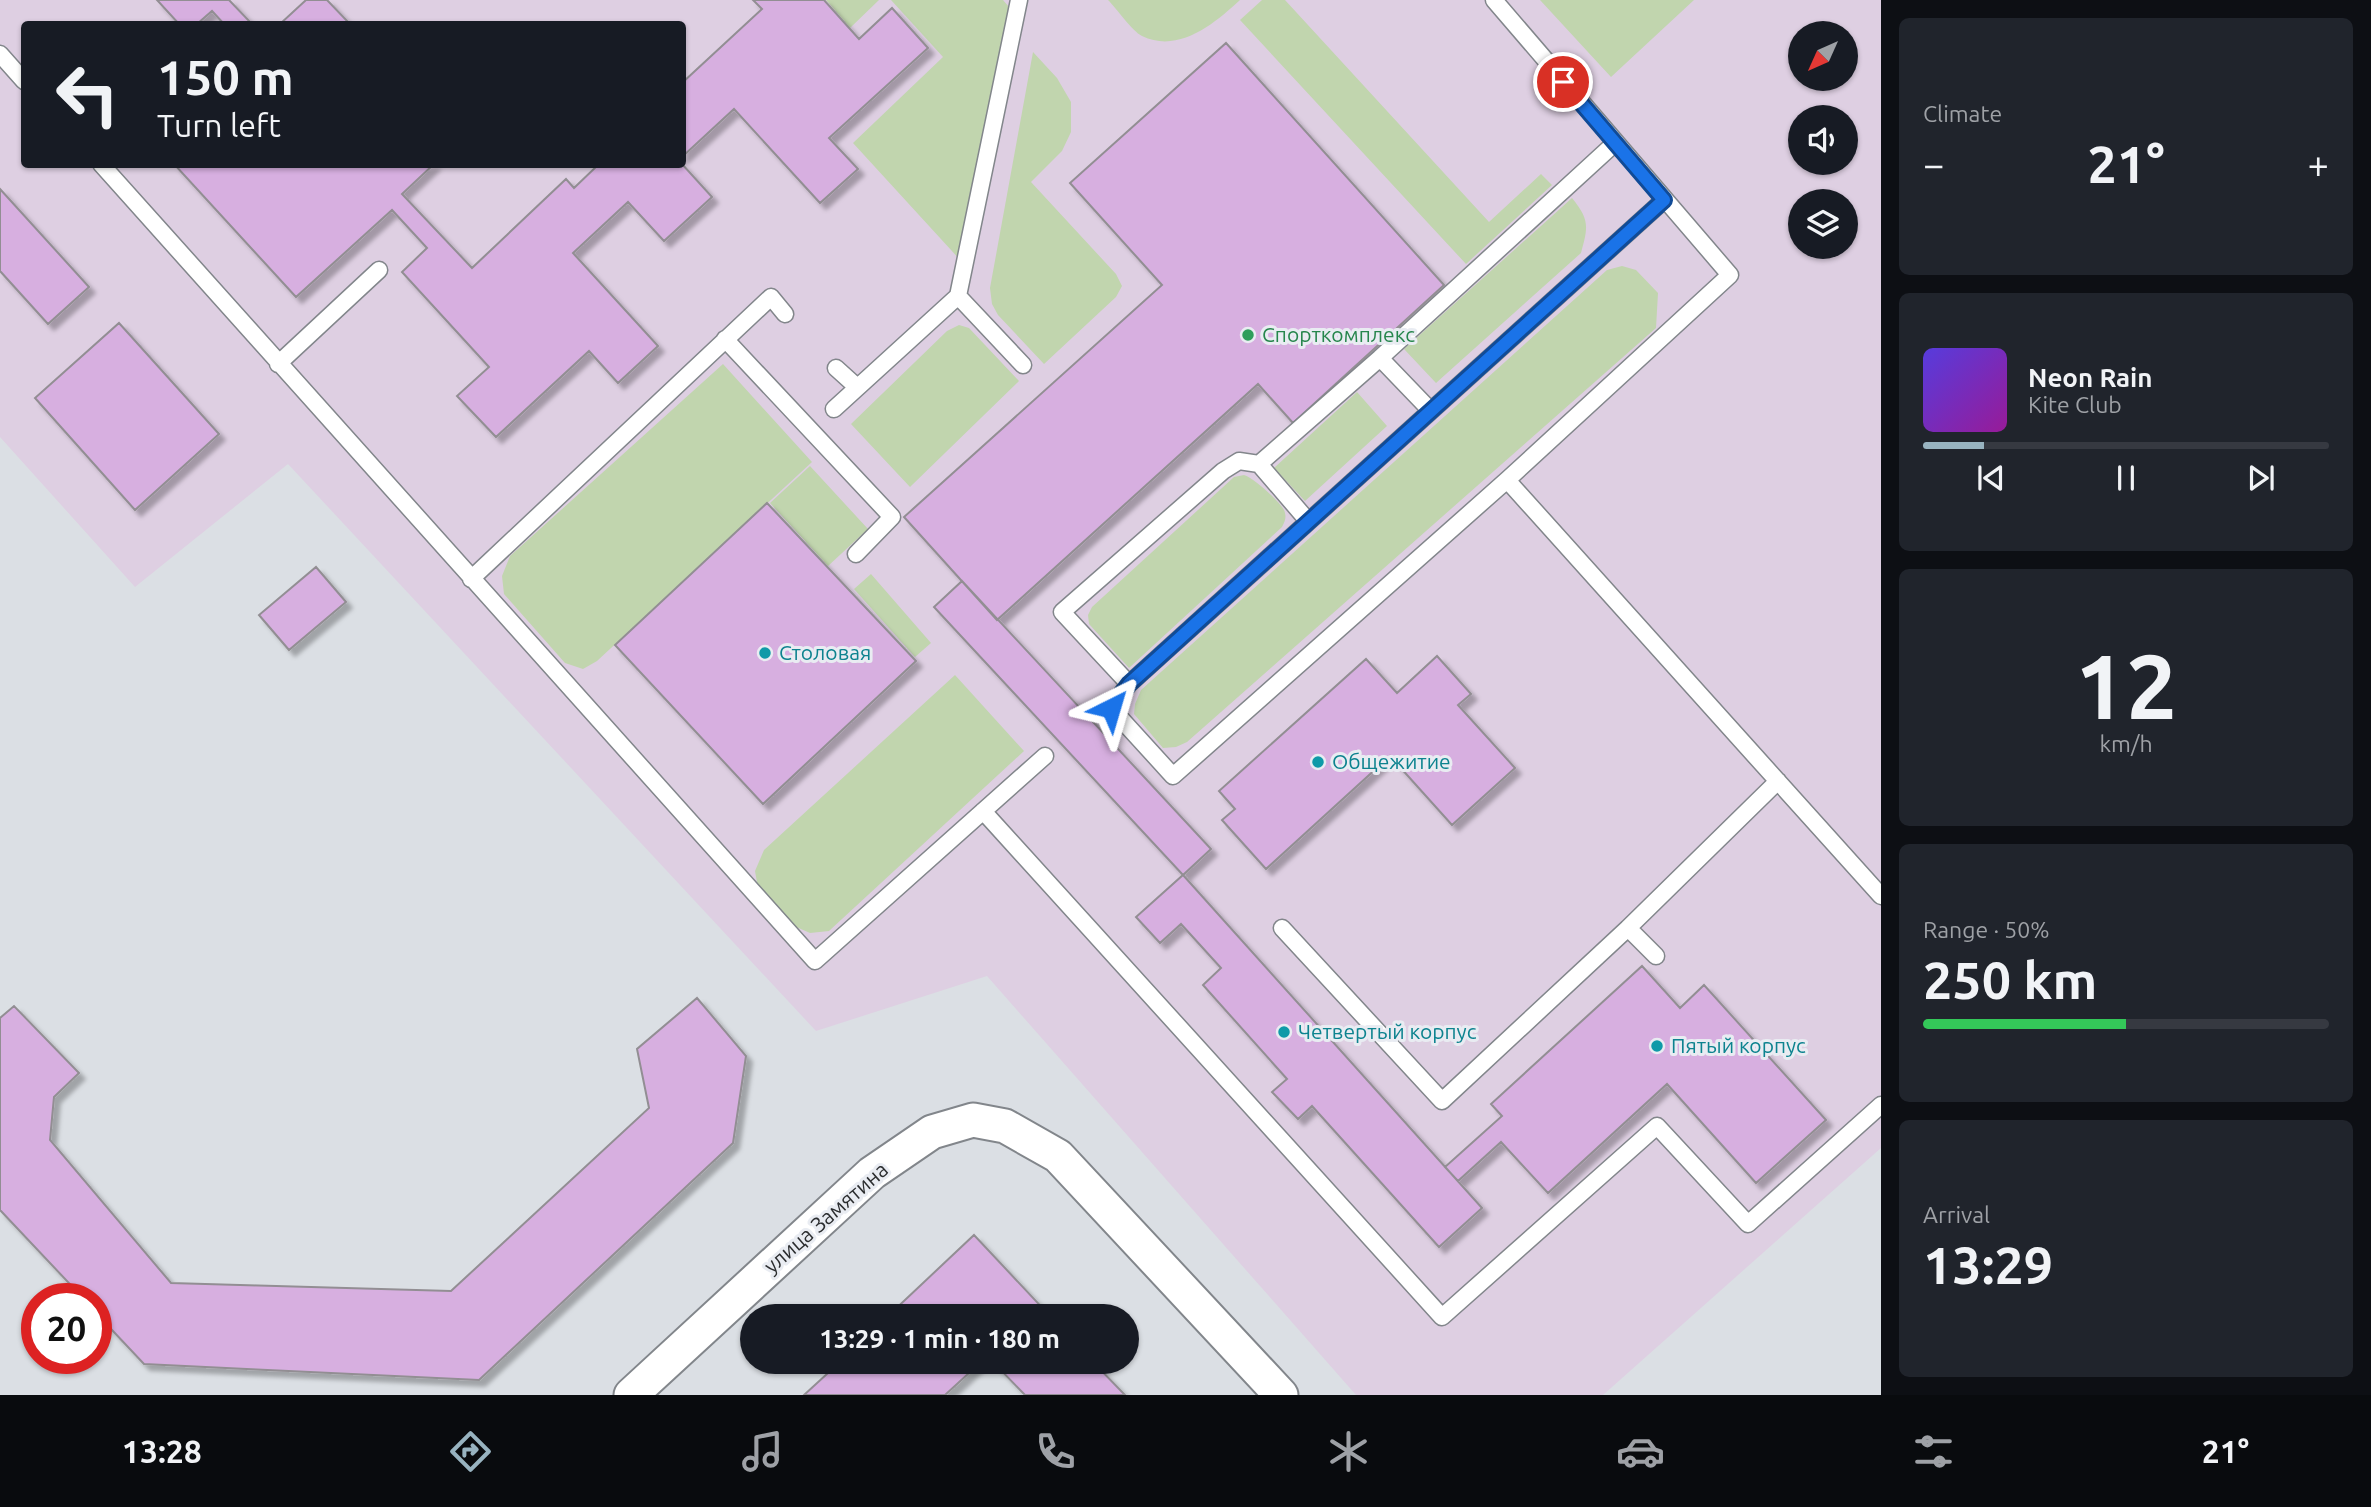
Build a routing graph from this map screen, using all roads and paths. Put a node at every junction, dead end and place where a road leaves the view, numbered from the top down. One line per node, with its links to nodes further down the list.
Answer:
1 (1018, 0): 9 (lane)
2 (1494, 0): 5 (lane)
3 (0, 54): 4 (lane)
4 (21, 78)
5 (1615, 143): 7 (lane); 12 (lane)
6 (106, 168): 13 (lane)
7 (1664, 200): 18 (lane); 20 (lane)
8 (379, 270): 13 (lane)
9 (958, 296): 14 (lane); 16 (lane)
10 (785, 314): 11 (lane)
11 (725, 339): 22 (lane); 23 (lane)
12 (1380, 358): 18 (lane); 19 (lane)
13 (278, 364): 23 (lane)
14 (1023, 365)
15 (836, 369): 16 (lane)
16 (857, 387): 17 (lane)
17 (834, 409)
18 (1430, 411): 21 (lane)
19 (1259, 464): 21 (lane); 24 (lane)
20 (1507, 480): 24 (lane); 26 (lane)
21 (1308, 521): 24 (lane)
22 (856, 554)
23 (471, 579): 27 (lane)
24 (1129, 684)
25 (1045, 756): 27 (lane)
26 (1778, 781): 28 (lane); 30 (lane)
27 (984, 811): 32 (lane)
28 (1881, 896)
29 (1282, 928): 30 (lane)
30 (1628, 928): 31 (lane)
31 (1656, 956)
32 (1881, 1105)
33 (631, 1395): 34 (street, улица Замятина)
34 (1281, 1395)

